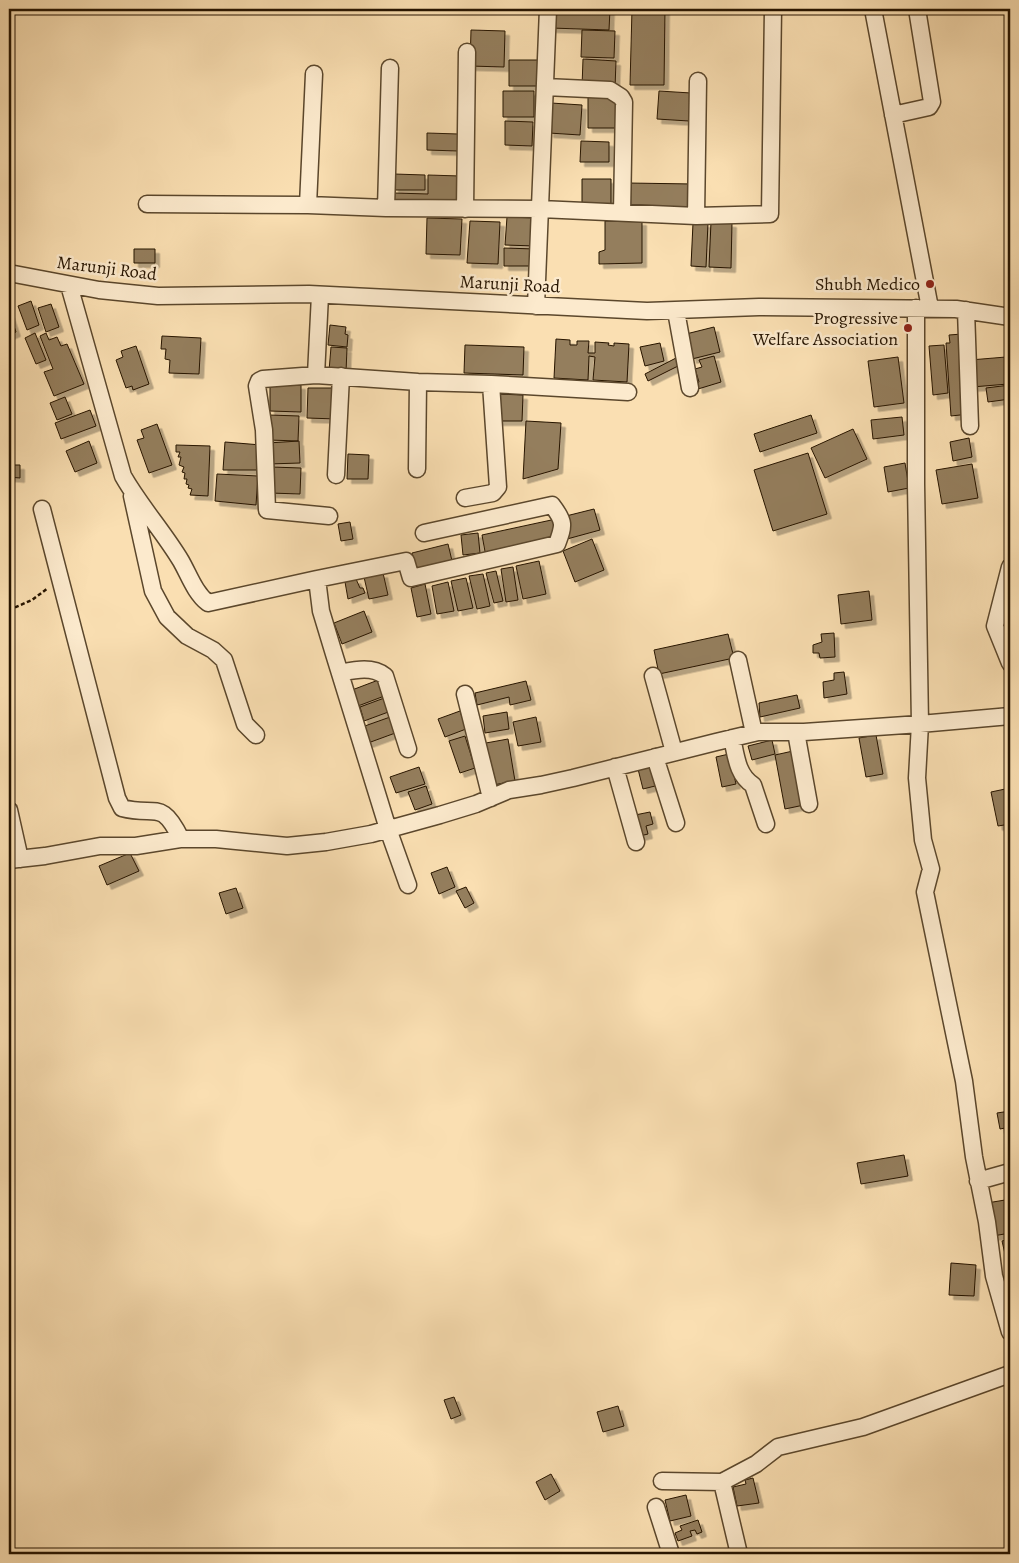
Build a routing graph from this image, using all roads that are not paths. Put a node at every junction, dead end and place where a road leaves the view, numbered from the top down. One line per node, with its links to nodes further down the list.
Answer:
1 (548, 9): 9 (street)
2 (773, 9): 17 (street)
3 (873, 9): 10 (street)
4 (917, 9): 10 (street)
5 (467, 52): 14 (street)
6 (390, 68): 13 (street)
7 (314, 74): 12 (street)
8 (698, 81): 17 (street)
9 (545, 87): 15 (street); 16 (street)
10 (893, 115): 22 (street)
11 (147, 204): 12 (street)
12 (308, 205): 13 (street)
13 (386, 208): 14 (street)
14 (465, 209): 15 (street)
15 (540, 209): 16 (street); 21 (street)
16 (622, 213): 17 (street)
17 (696, 216)
18 (9, 273): 19 (street, Marunji Road)
19 (69, 285): 20 (street, Marunji Road); 35 (street)
20 (320, 295): 21 (street, Marunji Road); 26 (street)
21 (536, 306): 24 (street, Marunji Road)
22 (923, 308): 23 (street, Marunji Road); 24 (street, Marunji Road); 48 (street)
23 (966, 310): 25 (street, Marunji Road); 32 (street)
24 (676, 311): 30 (street)
25 (1010, 316)
26 (316, 375): 27 (street); 38 (street)
27 (341, 376): 28 (street); 34 (street)
28 (418, 382): 29 (street); 33 (street)
29 (491, 384): 31 (street); 36 (street)
30 (690, 388)
31 (628, 392)
32 (970, 426)
33 (417, 469)
34 (336, 475)
35 (131, 489): 41 (street); 51 (street)
36 (465, 498)
37 (42, 509): 63 (street)
38 (329, 516)
39 (424, 533): 41 (street)
40 (1010, 567): 43 (street)
41 (317, 578): 44 (street)
42 (738, 660): 50 (street)
43 (1010, 664)
44 (340, 673): 53 (street); 62 (street)
45 (653, 676): 54 (street)
46 (466, 694): 57 (street)
47 (1010, 716): 48 (street)
48 (920, 724): 49 (street); 68 (street)
49 (796, 732): 50 (street); 58 (street)
50 (754, 733): 52 (street)
51 (256, 735)
52 (732, 738): 54 (street); 61 (street)
53 (408, 749)
54 (674, 752): 55 (street)
55 (655, 757): 56 (street); 60 (street)
56 (615, 767): 57 (street); 64 (street)
57 (490, 798): 62 (street)
58 (809, 804)
59 (9, 810): 65 (street)
60 (676, 823)
61 (766, 824)
62 (388, 829): 63 (street); 66 (street)
63 (181, 839): 65 (street)
64 (636, 842)
65 (14, 859)
66 (408, 885)
67 (1010, 1172): 68 (street)
68 (978, 1180): 69 (street)
69 (1010, 1332)
70 (1010, 1374): 72 (street)
71 (662, 1481): 72 (street)
72 (722, 1482): 75 (street)
73 (656, 1507): 74 (street)
74 (671, 1554)
75 (739, 1554)

